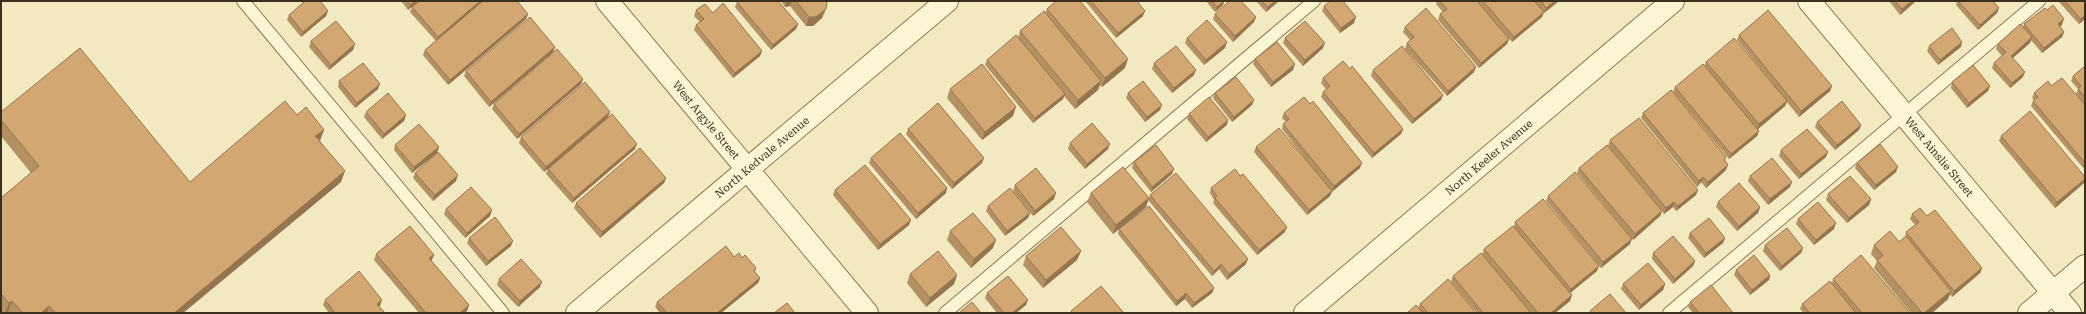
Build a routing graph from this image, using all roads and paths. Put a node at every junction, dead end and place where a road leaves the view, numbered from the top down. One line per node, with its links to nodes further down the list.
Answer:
1 (243, 1): 12 (lane)
2 (606, 1): 9 (street, West Argyle Street)
3 (948, 1): 9 (street, North Kedvale Avenue)
4 (1314, 1): 15 (lane)
5 (1673, 1): 16 (street, North Keeler Avenue)
6 (1809, 1): 8 (street, West Ainslie Street)
7 (2039, 1): 8 (lane)
8 (1904, 115): 11 (street, West Ainslie Street); 17 (lane)
9 (748, 169): 13 (street, North Kedvale Avenue); 14 (street, West Argyle Street)
10 (2085, 266): 11 (street)
11 (2053, 293): 18 (street); 19 (street, West Ainslie Street)
12 (503, 313)
13 (577, 313)
14 (867, 313)
15 (945, 313)
16 (1305, 313)
17 (1669, 313)
18 (2029, 313)
19 (2070, 313)

